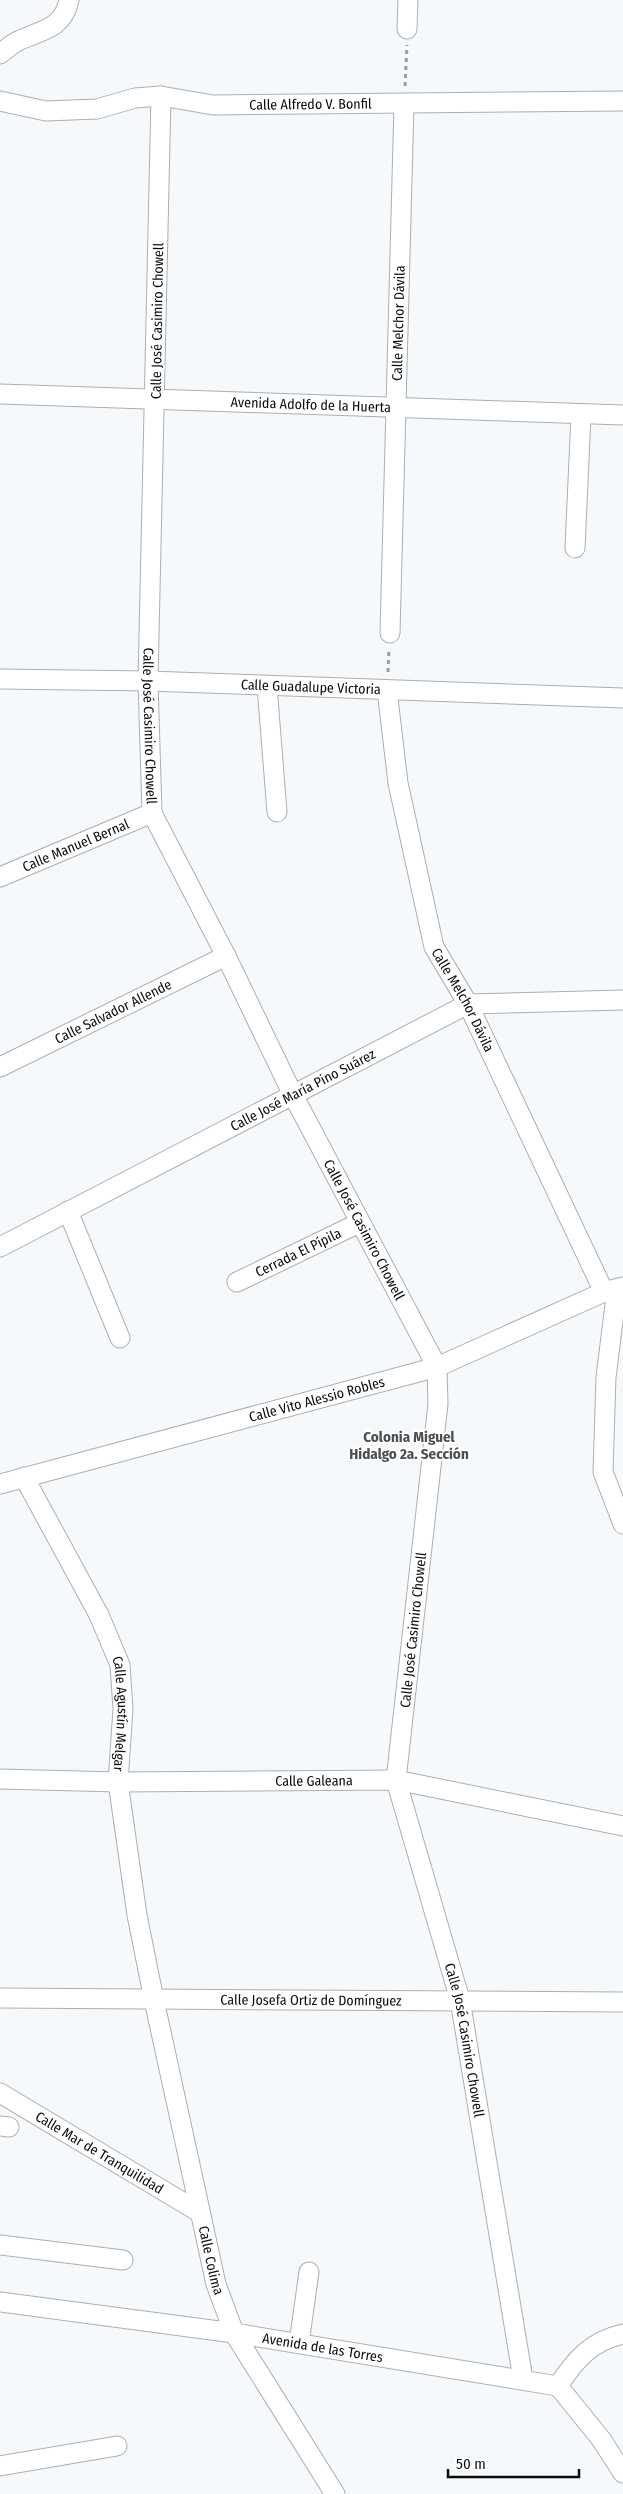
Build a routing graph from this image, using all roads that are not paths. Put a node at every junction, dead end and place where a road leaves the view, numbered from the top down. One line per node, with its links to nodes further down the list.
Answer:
1 (69, 0): 4 (street)
2 (408, 0): 3 (street)
3 (408, 29)
4 (0, 54)
5 (161, 96): 6 (street, Calle Alfredo V. Bonfil); 8 (street, Calle Alfredo V. Bonfil); 10 (street, Calle José Casimiro Chowell)
6 (0, 101)
7 (623, 101): 8 (street, Calle Alfredo V. Bonfil)
8 (404, 104): 11 (street, Calle Melchor Dávila)
9 (0, 394): 10 (street, Avenida Adolfo de la Huerta)
10 (156, 399): 11 (street, Avenida Adolfo de la Huerta); 17 (street, Calle José Casimiro Chowell)
11 (397, 408): 12 (street, Avenida Adolfo de la Huerta); 15 (street, Calle Melchor Dávila)
12 (580, 414): 13 (street, Avenida Adolfo de la Huerta); 14 (street)
13 (623, 415)
14 (575, 548)
15 (390, 633)
16 (0, 679): 17 (street, Calle Guadalupe Victoria)
17 (148, 681): 18 (street, Calle Guadalupe Victoria); 22 (street, Calle José Casimiro Chowell)
18 (268, 686): 19 (street, Calle Guadalupe Victoria); 21 (street)
19 (387, 690): 20 (street, Calle Guadalupe Victoria); 26 (street, Calle Melchor Dávila)
20 (623, 698)
21 (277, 812)
22 (152, 813): 23 (street, Calle Manuel Bernal); 24 (street, Calle José Casimiro Chowell)
23 (0, 877)
24 (226, 956): 27 (street, Calle Salvador Allende); 28 (street, Calle José Casimiro Chowell)
25 (623, 1000): 26 (street, Calle José María Pino Suárez)
26 (468, 1004): 28 (street, Calle José María Pino Suárez); 33 (street, Calle Melchor Dávila)
27 (0, 1067)
28 (293, 1096): 29 (street, Calle José María Pino Suárez); 30 (street, Calle José Casimiro Chowell)
29 (68, 1211): 31 (street, Calle José María Pino Suárez); 34 (street)
30 (359, 1223): 32 (street, Cerrada El Pípila); 35 (street, Calle José Casimiro Chowell)
31 (0, 1247)
32 (237, 1282)
33 (615, 1289): 35 (street, Calle Vito Alessio Robles); 38 (street)
34 (120, 1338)
35 (437, 1367): 36 (street, Calle Vito Alessio Robles); 40 (street, Calle José Casimiro Chowell)
36 (24, 1477): 37 (street, Calle Vito Alessio Robles); 41 (street, Calle Agustín Melgar)
37 (0, 1484)
38 (623, 1524)
39 (0, 1779): 41 (street, Calle Galeana)
40 (396, 1780): 41 (street, Calle Galeana); 42 (street, Calle Galeana); 45 (street, Calle José Casimiro Chowell)
41 (118, 1782): 44 (street, Calle Agustín Melgar)
42 (623, 1826)
43 (0, 1998): 44 (street, Calle Josefa Ortiz de Domínguez)
44 (154, 2000): 45 (street, Calle Josefa Ortiz de Domínguez); 48 (street, Calle Colima)
45 (460, 2000): 46 (street, Calle Josefa Ortiz de Domínguez); 56 (street, Calle José Casimiro Chowell)
46 (623, 2002)
47 (0, 2093): 48 (street, Calle Mar de Tranquilidad)
48 (199, 2212): 53 (street, Calle Colima)
49 (0, 2245): 50 (street)
50 (123, 2260)
51 (309, 2272): 55 (street)
52 (0, 2302): 53 (street, Avenida de las Torres)
53 (234, 2333): 55 (street, Avenida de las Torres); 61 (street, Calle Colima)
54 (623, 2334): 57 (street)
55 (300, 2343): 56 (street, Avenida de las Torres)
56 (523, 2379): 57 (street, Avenida de las Torres)
57 (558, 2386): 60 (street)
58 (117, 2446): 59 (street)
59 (0, 2466)
60 (623, 2473)
61 (335, 2494)

